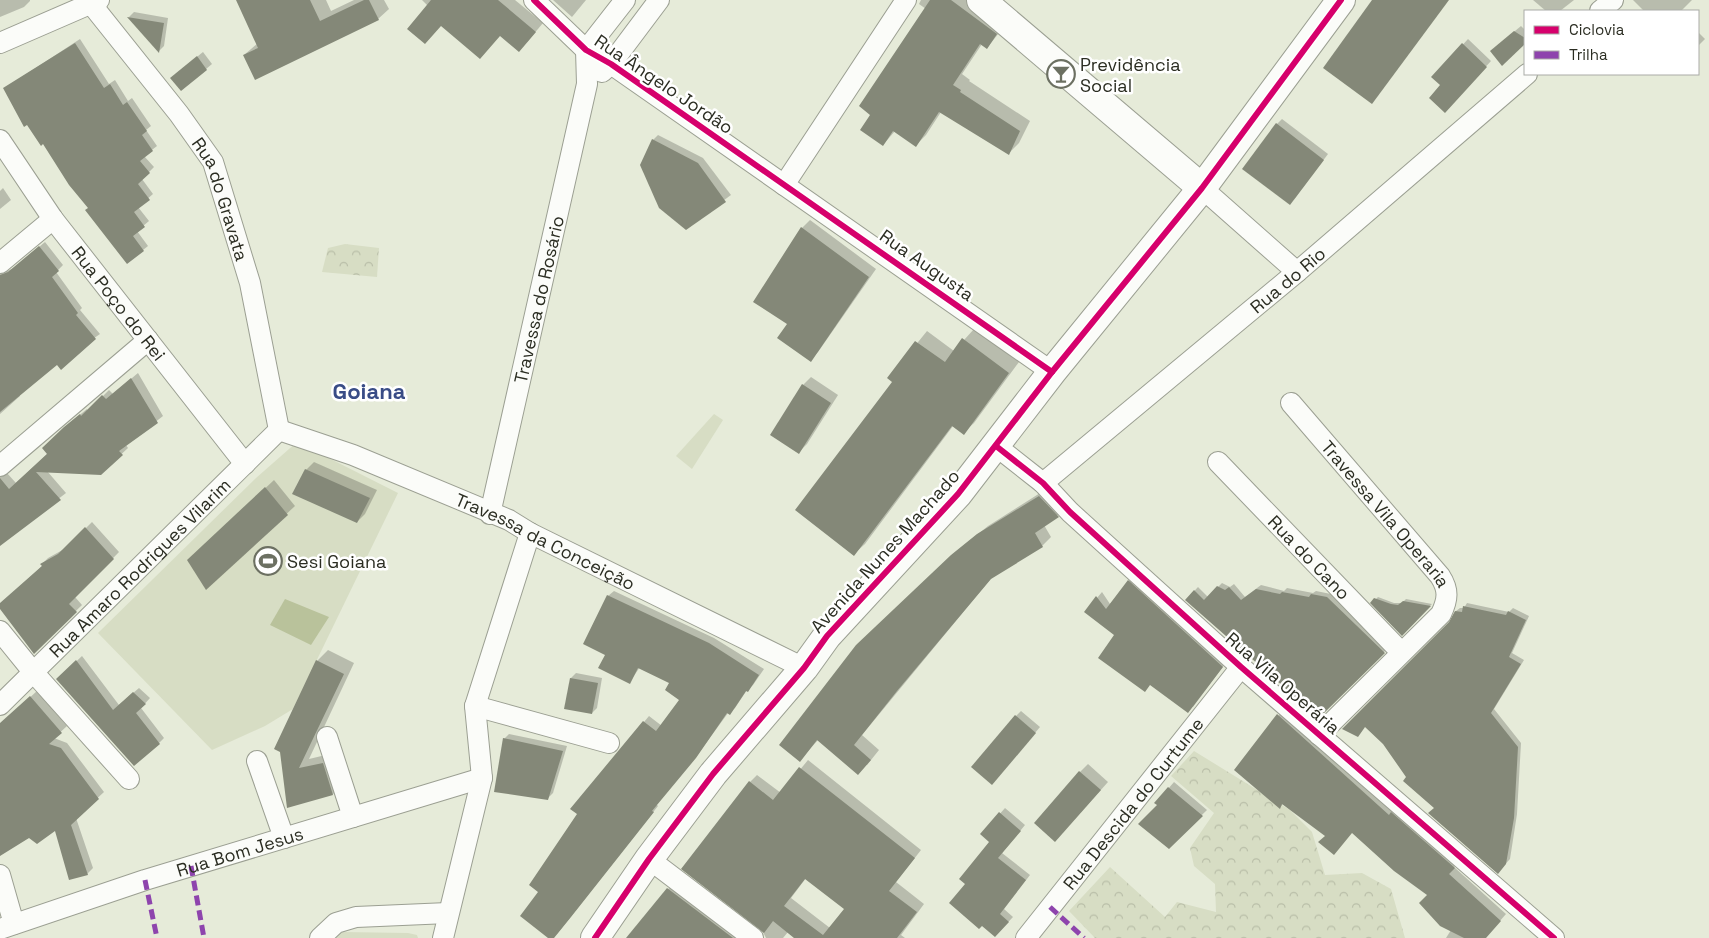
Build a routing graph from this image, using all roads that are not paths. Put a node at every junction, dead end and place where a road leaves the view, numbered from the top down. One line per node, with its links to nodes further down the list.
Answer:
1 (534, 0): 11 (street, Rua Ângelo Jordão)
2 (625, 0): 11 (street)
3 (659, 0): 12 (street)
4 (906, 0): 16 (street)
5 (981, 0): 17 (street)
6 (1341, 0): 17 (street, Avenida Nunes Machado)
7 (1613, 0): 9 (street)
8 (92, 1): 10 (street); 24 (street, Rua do Gravata)
9 (1601, 10)
10 (0, 43)
11 (586, 50): 12 (street, Rua Ângelo Jordão); 14 (street, Travessa do Rosário)
12 (611, 64): 14 (street); 16 (street, Rua Ângelo Jordão)
13 (1526, 75): 20 (street, Rua do Rio)
14 (588, 84): 30 (street, Travessa do Rosário)
15 (0, 140): 18 (street, Rua Poço do Rei)
16 (784, 185): 22 (street, Rua Augusta)
17 (1202, 188): 20 (street); 22 (street, Avenida Nunes Machado)
18 (53, 220): 19 (street); 21 (street, Rua Poço do Rei)
19 (0, 263)
20 (1297, 272): 29 (street, Rua do Rio)
21 (148, 340): 27 (street, Rua Poço do Rei); 28 (street)
22 (1052, 372): 25 (street, Avenida Nunes Machado)
23 (1291, 403): 33 (street, Travessa Vila Operaria)
24 (279, 430): 27 (street, Rua Amaro Rodrigues Vilarim); 30 (street, Travessa da Conceição)
25 (996, 446): 29 (street, Rua Vila Operária); 35 (street, Avenida Nunes Machado)
26 (1218, 462): 33 (street, Rua do Cano)
27 (245, 464): 36 (street, Rua Amaro Rodrigues Vilarim)
28 (0, 466)
29 (1043, 483): 34 (street, Rua Vila Operária)
30 (490, 514): 31 (street, Travessa da Conceição)
31 (530, 533): 35 (street, Travessa da Conceição); 38 (street)
32 (0, 630): 36 (street)
33 (1401, 652): 39 (street, Travessa Vila Operaria)
34 (1240, 667): 39 (street, Rua Vila Operária); 55 (street, Rua Descida do Curtume)
35 (804, 668): 47 (street, Avenida Nunes Machado)
36 (34, 673): 37 (street, Rua Amaro Rodrigues Vilarim); 44 (street)
37 (0, 705)
38 (475, 706): 41 (street); 43 (street)
39 (1319, 735): 56 (street, Rua Vila Operária)
40 (327, 737): 45 (street)
41 (609, 742)
42 (257, 761): 46 (street)
43 (482, 778): 45 (street, Rua Bom Jesus); 49 (street)
44 (129, 779)
45 (353, 817): 46 (street, Rua Bom Jesus)
46 (284, 838): 50 (street, Rua Bom Jesus)
47 (649, 859): 53 (street, Avenida Nunes Machado); 54 (street)
48 (0, 875): 50 (street)
49 (448, 913): 51 (street); 52 (street)
50 (7, 927)
51 (320, 938)
52 (443, 938)
53 (595, 938)
54 (753, 938)
55 (1026, 938)
56 (1554, 938)

